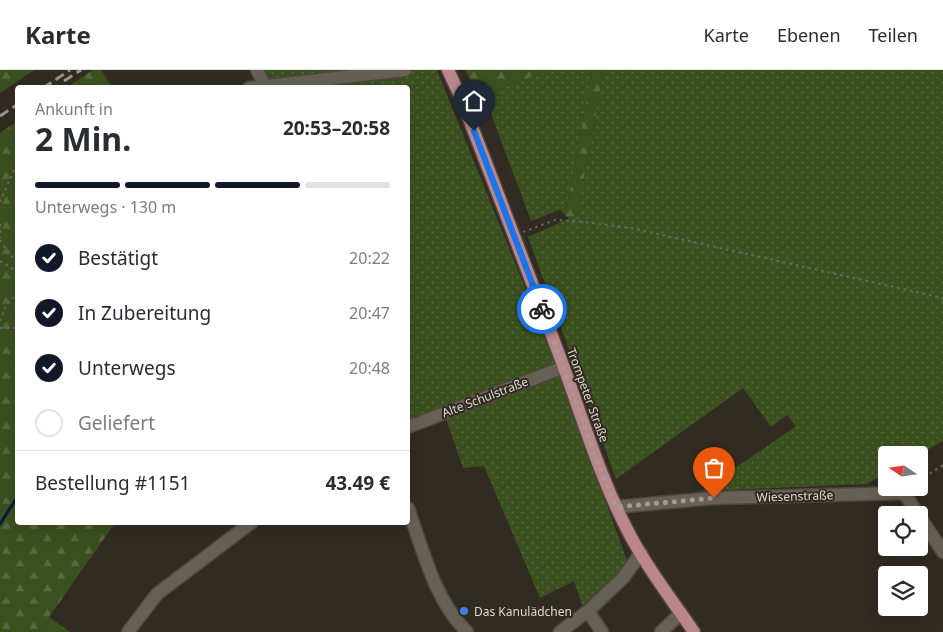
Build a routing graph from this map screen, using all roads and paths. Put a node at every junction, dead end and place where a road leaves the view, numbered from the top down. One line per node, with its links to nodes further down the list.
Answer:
1 (257, 70): 4 (street)
2 (405, 70): 5 (street)
3 (448, 70): 19 (main road, Trompeter Straße)
4 (264, 85)
5 (274, 85)
6 (15, 168): 7 (path)
7 (0, 202)
8 (0, 224): 10 (path)
9 (523, 233): 15 (path)
10 (0, 239): 11 (path)
11 (15, 259)
12 (0, 261): 13 (path)
13 (15, 270)
14 (15, 296): 16 (path)
15 (943, 298)
16 (0, 321)
17 (0, 328): 18 (path)
18 (15, 328)
19 (564, 368): 20 (street, Alte Schulstraße); 23 (main road, Trompeter Straße)
20 (410, 426)
21 (943, 465): 22 (path)
22 (928, 475)
23 (616, 507): 26 (street, Wiesenstraße); 27 (main road, Trompeter Straße)
24 (410, 514): 31 (street)
25 (248, 525): 30 (street)
26 (943, 552)
27 (640, 553): 28 (street); 29 (main road, Trompeter Straße)
28 (588, 611): 32 (street); 33 (street)
29 (681, 613): 34 (street); 35 (main road, Trompeter Straße)
30 (128, 632)
31 (467, 632)
32 (560, 632)
33 (602, 632)
34 (661, 632)
35 (694, 632)

